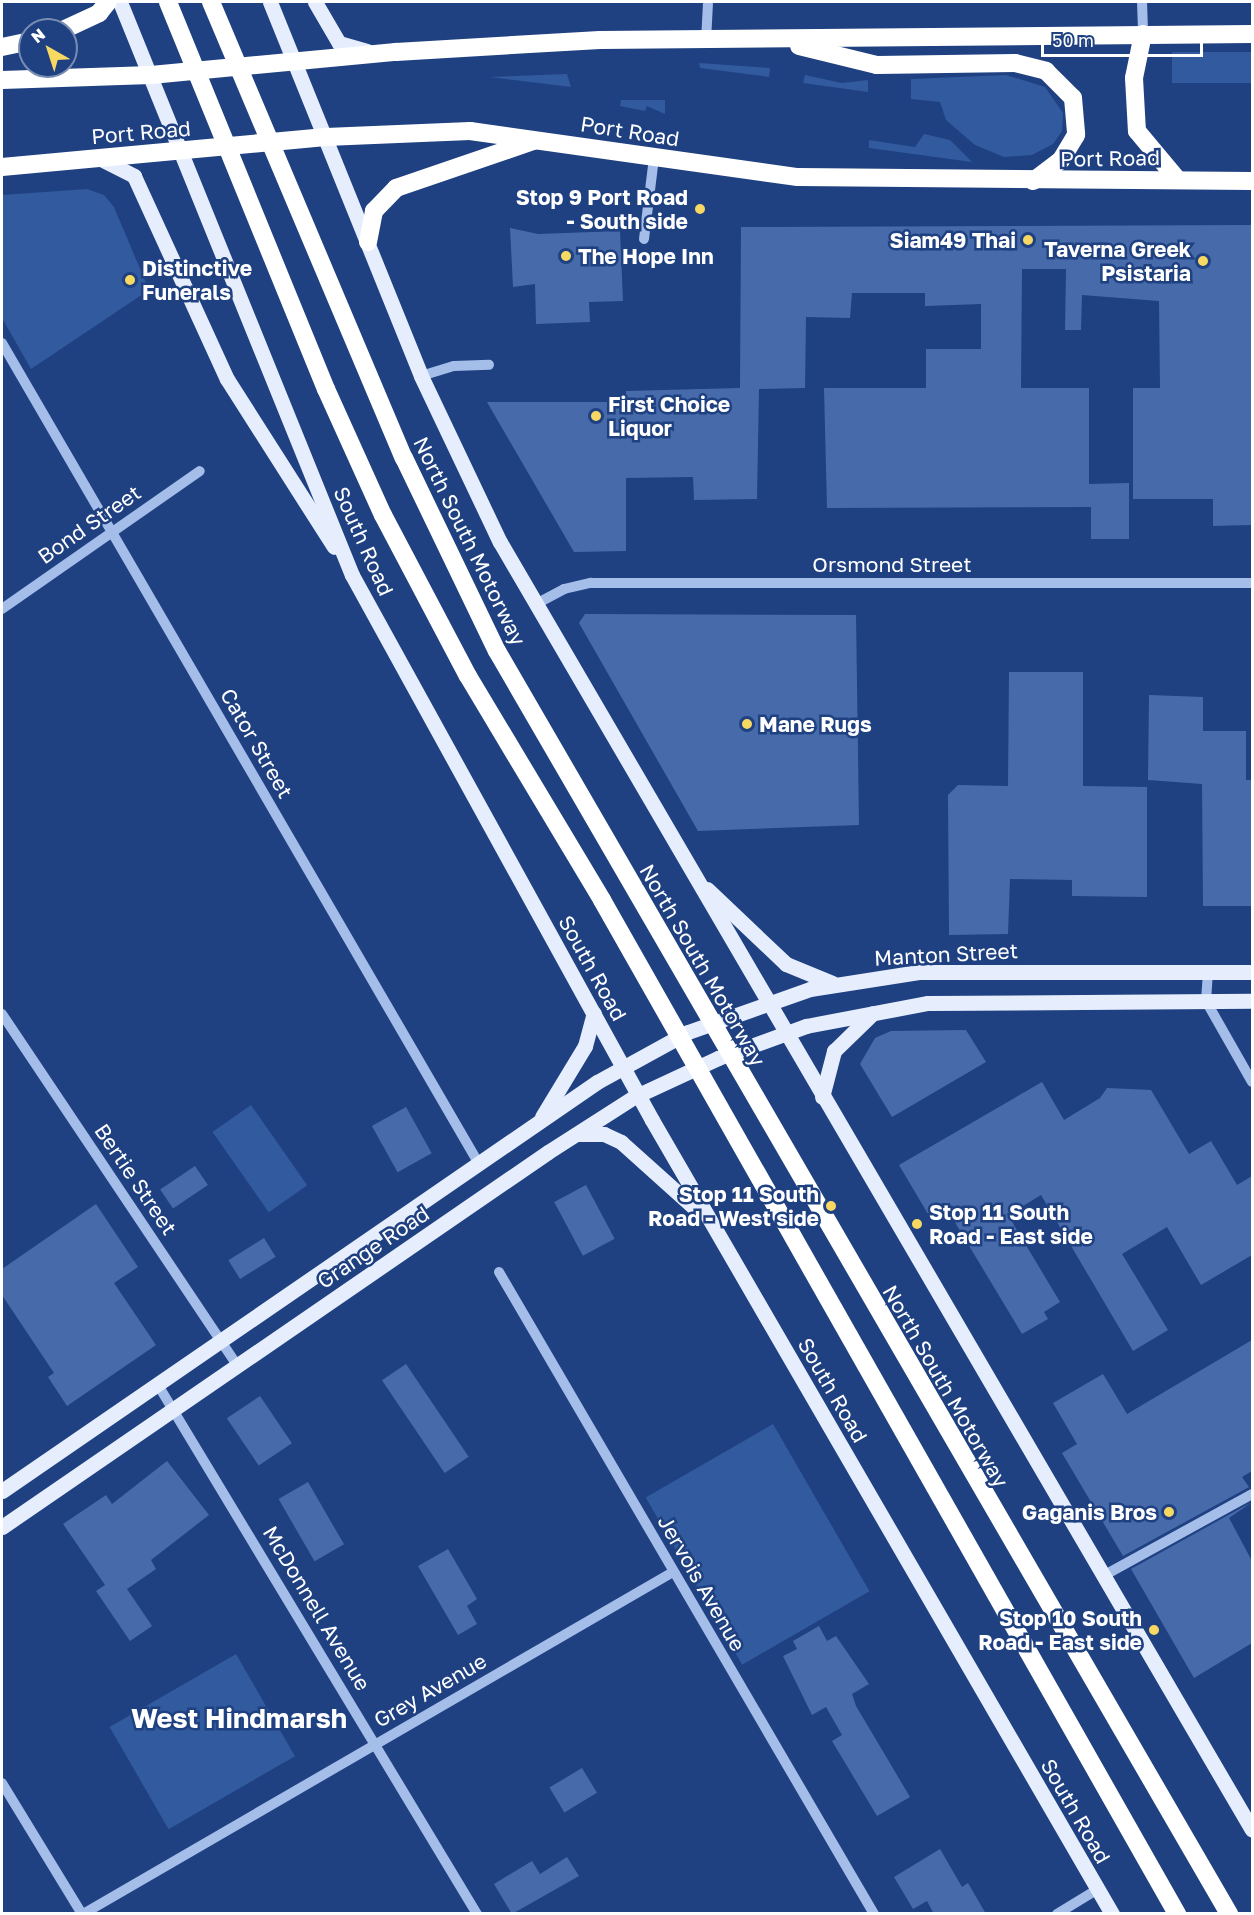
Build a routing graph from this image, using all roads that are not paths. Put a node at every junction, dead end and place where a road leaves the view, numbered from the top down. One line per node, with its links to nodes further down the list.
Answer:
1 (108, 2): 9 (highway)
2 (120, 2): 18 (main road, South Road)
3 (168, 2): 78 (highway)
4 (211, 2): 79 (highway, North South Motorway)
5 (270, 2): 17 (main road)
6 (315, 2): 16 (main road)
7 (708, 2): 13 (street)
8 (1142, 2): 10 (street)
9 (78, 23)
10 (1143, 34): 11 (highway); 12 (highway); 26 (highway)
11 (1252, 34)
12 (773, 40): 13 (highway); 27 (highway)
13 (706, 41): 16 (highway)
14 (18, 44): 15 (highway)
15 (2, 47)
16 (396, 52): 17 (highway)
17 (293, 61): 18 (highway); 20 (main road)
18 (151, 75): 19 (highway); 22 (main road, South Road)
19 (2, 80)
20 (326, 137): 21 (highway, Port Road); 22 (highway, Port Road); 30 (main road)
21 (541, 138): 24 (highway, Port Road); 30 (highway)
22 (190, 150): 23 (highway, Port Road); 36 (main road, South Road)
23 (93, 158): 25 (highway, Port Road); 36 (main road)
24 (654, 158): 27 (highway, Port Road); 29 (street)
25 (2, 167)
26 (1177, 179): 27 (highway, Port Road); 28 (highway, Port Road)
27 (1033, 181)
28 (1252, 181)
29 (644, 240)
30 (368, 242): 33 (main road)
31 (2, 343): 35 (street, Cator Street)
32 (489, 365): 33 (street)
33 (421, 376): 38 (main road)
34 (200, 471): 35 (street, Bond Street)
35 (112, 532): 39 (street, Bond Street); 57 (street, Cator Street)
36 (352, 575): 48 (main road, South Road)
37 (1252, 583): 38 (street, Orsmond Street)
38 (536, 604): 40 (main road)
39 (2, 609)
40 (695, 878): 43 (main road); 46 (main road)
41 (1208, 972): 42 (main road, Manton Street); 43 (main road, Manton Street); 44 (street)
42 (1252, 972)
43 (835, 984): 46 (main road, Manton Street)
44 (1206, 1001): 45 (main road); 47 (main road); 52 (street)
45 (1252, 1001)
46 (767, 1002): 50 (main road); 51 (main road, Manton Street)
47 (875, 1011): 50 (main road); 54 (main road)
48 (594, 1013): 51 (main road, South Road); 55 (main road)
49 (2, 1014): 60 (street, Bertie Street)
50 (785, 1033): 53 (main road, Grange Road); 54 (main road)
51 (623, 1065): 53 (main road, South Road); 55 (main road, Grange Road)
52 (1252, 1082)
53 (639, 1095): 56 (main road, Grange Road); 58 (main road, South Road)
54 (822, 1097): 68 (main road)
55 (538, 1122): 57 (main road, Grange Road)
56 (575, 1135): 58 (main road); 61 (main road, Grange Road)
57 (478, 1164): 60 (main road, Grange Road)
58 (715, 1228): 72 (main road, South Road)
59 (499, 1272): 67 (street, Jervois Avenue)
60 (221, 1340): 61 (street, Bertie Street); 62 (main road, Grange Road)
61 (237, 1365): 63 (main road, Grange Road)
62 (158, 1385): 63 (street, McDonnell Avenue); 64 (main road, Grange Road)
63 (174, 1409): 66 (main road, Grange Road); 69 (street, McDonnell Avenue)
64 (2, 1491)
65 (1252, 1494): 68 (street)
66 (2, 1527)
67 (673, 1572): 69 (street, Grey Avenue); 75 (street, Jervois Avenue)
68 (1103, 1576): 71 (main road)
69 (377, 1744): 73 (street, Grey Avenue); 74 (street, McDonnell Avenue)
70 (2, 1783): 73 (street)
71 (1252, 1830)
72 (1098, 1889): 76 (street); 77 (main road, South Road)
73 (82, 1914)
74 (477, 1914)
75 (874, 1914)
76 (1057, 1914)
77 (1112, 1914)
78 (1177, 1914)
79 (1229, 1914)

